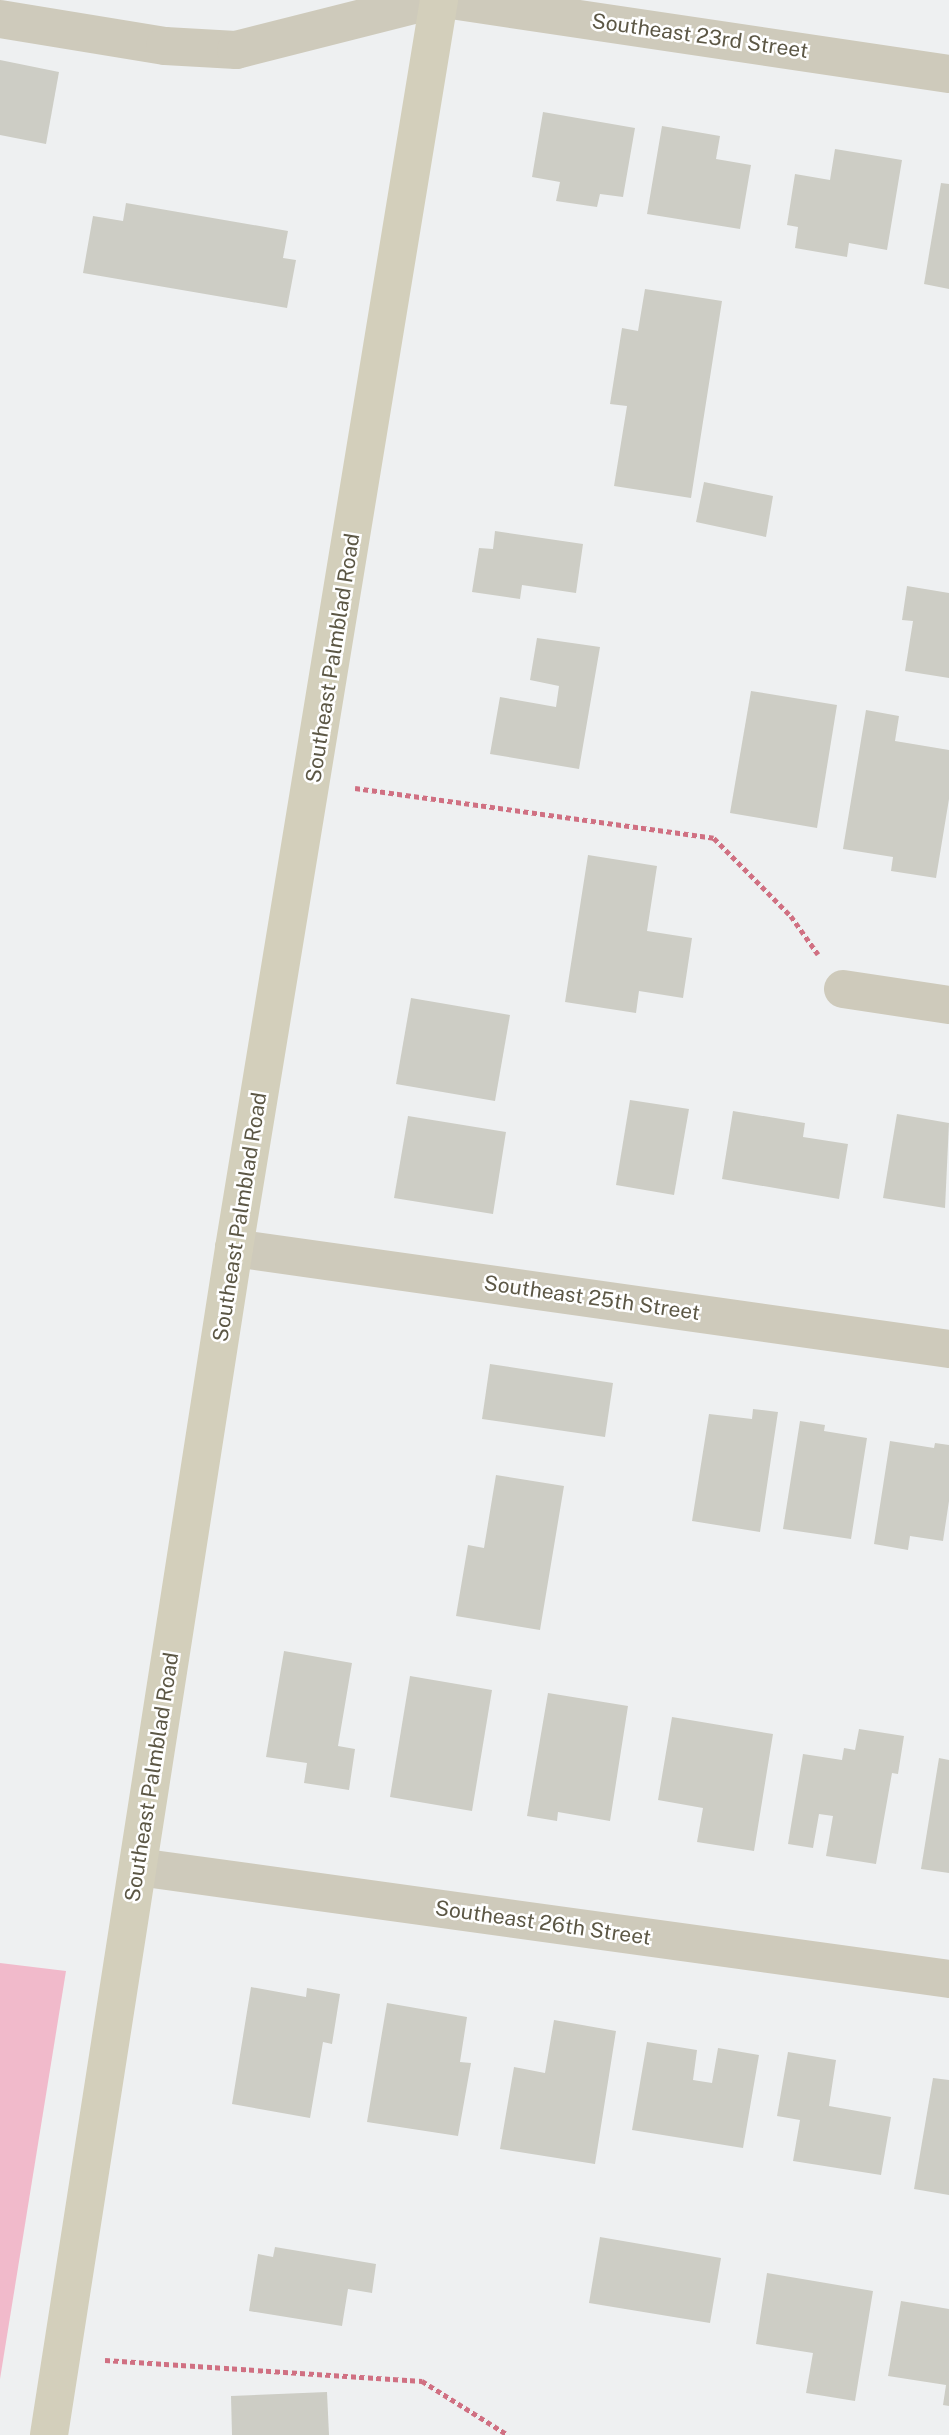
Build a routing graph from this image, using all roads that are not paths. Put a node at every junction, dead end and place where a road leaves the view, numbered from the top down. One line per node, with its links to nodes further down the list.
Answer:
1 (433, 0): 4 (street)
2 (439, 0): 8 (street, Southeast Palmblad Road)
3 (451, 0): 5 (street, Southeast 23rd Street)
4 (0, 19)
5 (949, 74)
6 (843, 989): 7 (street)
7 (949, 1005)
8 (234, 1248): 9 (street, Southeast 25th Street); 10 (street, Southeast Palmblad Road)
9 (949, 1349)
10 (138, 1867): 11 (street, Southeast 26th Street); 12 (street, Southeast Palmblad Road)
11 (949, 1979)
12 (49, 2435)

